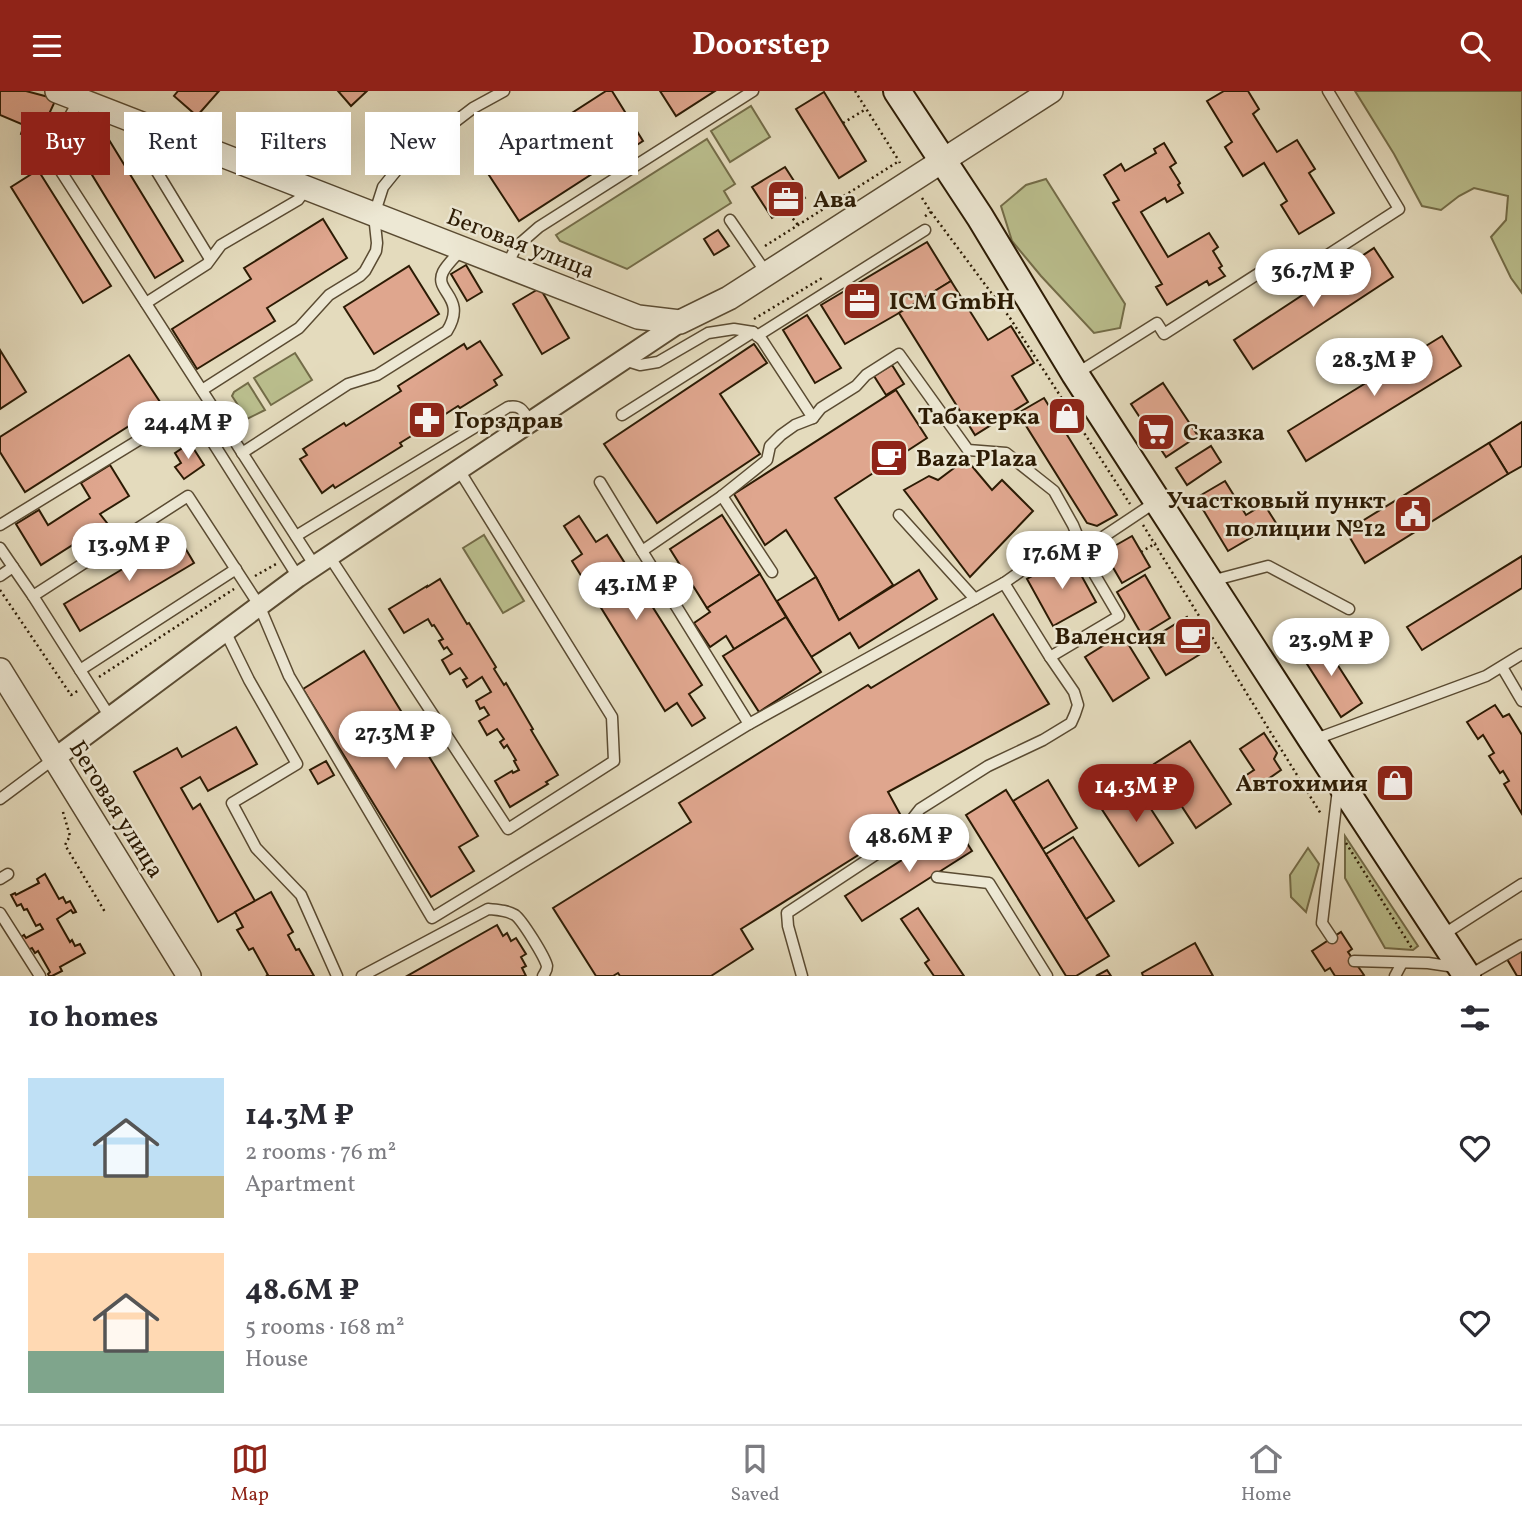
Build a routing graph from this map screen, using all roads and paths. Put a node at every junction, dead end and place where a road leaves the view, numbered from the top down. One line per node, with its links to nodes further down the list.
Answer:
1 (57, 91): 8 (street, Беговая улица)
2 (504, 91): 19 (lane)
3 (753, 91): 25 (lane)
4 (855, 91): 9 (path)
5 (897, 91): 13 (main road)
6 (1051, 91): 13 (street)
7 (1328, 91): 31 (lane)
8 (79, 100): 10 (street, Беговая улица); 27 (lane)
9 (866, 109): 11 (path); 14 (path)
10 (124, 118)
11 (843, 123)
12 (222, 156): 16 (street, Беговая улица)
13 (942, 160): 26 (street); 31 (main road)
14 (899, 161)
15 (159, 175): 24 (lane)
16 (306, 188): 19 (street, Беговая улица); 24 (lane)
17 (786, 210): 21 (path)
18 (931, 212): 40 (path)
19 (374, 215): 23 (street, Беговая улица); 32 (lane)
20 (730, 220): 26 (lane)
21 (798, 225)
22 (925, 230): 29 (lane)
23 (462, 249): 25 (street, Беговая улица); 36 (lane)
24 (210, 259): 27 (lane)
25 (506, 266): 28 (street, Беговая улица)
26 (767, 274): 28 (street)
27 (146, 303): 32 (lane)
28 (680, 322): 30 (street)
29 (755, 334): 30 (lane); 33 (lane); 34 (lane)
30 (624, 359): 35 (street)
31 (1075, 374): 40 (main road)
32 (202, 390): 36 (lane)
33 (622, 415)
34 (813, 418): 39 (lane); 45 (lane)
35 (530, 422): 37 (street); 43 (lane)
36 (242, 453): 43 (lane)
37 (459, 470): 47 (street); 47 (lane)
38 (600, 482): 46 (lane)
39 (722, 496): 46 (lane); 50 (lane)
40 (1147, 508): 45 (lane); 53 (main road); 73 (path)
41 (899, 515): 56 (lane)
42 (0, 525): 52 (lane)
43 (296, 536): 47 (lane)
44 (0, 548): 48 (lane)
45 (1076, 548): 54 (lane); 61 (lane)
46 (642, 551): 67 (lane)
47 (322, 561): 52 (street)
48 (13, 567): 51 (lane); 55 (lane)
49 (236, 569): 55 (lane); 57 (lane); 64 (lane)
50 (772, 572)
51 (0, 576)
52 (298, 577): 57 (street)
53 (1210, 582): 58 (lane); 68 (main road)
54 (1004, 583): 56 (lane); 61 (lane)
55 (33, 596): 64 (lane)
56 (975, 599): 67 (lane)
57 (259, 605): 59 (street); 67 (lane)
58 (1349, 609)
59 (225, 631): 66 (street); 87 (lane)
60 (1522, 654): 62 (lane)
61 (1050, 657): 90 (lane)
62 (1502, 667): 65 (lane); 68 (lane)
63 (0, 670): 69 (street, Беговая улица)
64 (80, 670): 66 (lane)
65 (1522, 701)
66 (110, 717): 69 (street)
67 (749, 724)
68 (1312, 740): 70 (main road)
69 (55, 758): 71 (lane); 86 (street, Беговая улица)
70 (1339, 781): 73 (lane); 78 (main road)
71 (0, 799)
72 (61, 807): 76 (path)
73 (1334, 829): 79 (lane); 83 (path)
74 (937, 877): 91 (lane)
75 (1522, 884): 78 (lane)
76 (105, 912)
77 (0, 913): 85 (lane)
78 (1441, 936): 84 (main road)
79 (1332, 938)
80 (1522, 945): 84 (lane)
81 (1354, 961): 82 (lane)
82 (1402, 963): 83 (lane); 92 (lane)
83 (1421, 963): 84 (lane)
84 (1465, 972)
85 (40, 976)
86 (189, 976)
87 (337, 976)
88 (362, 976): 89 (lane)
89 (543, 976)
90 (802, 976)
91 (1047, 976)
92 (1395, 976)

